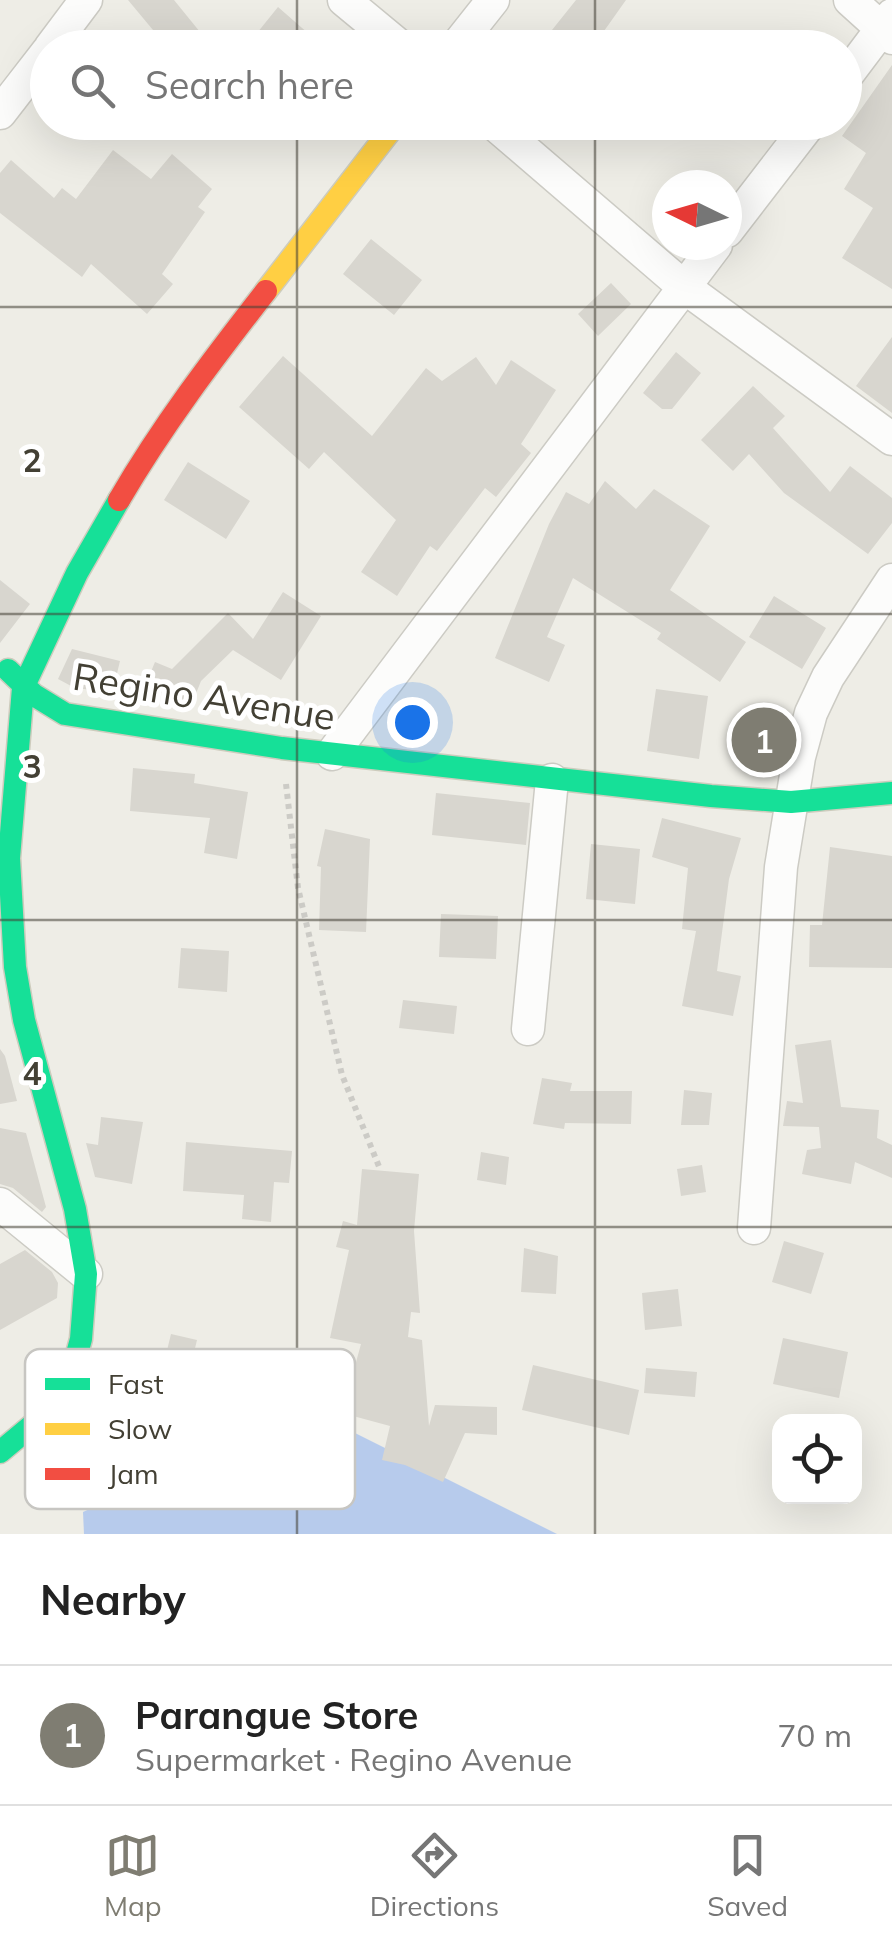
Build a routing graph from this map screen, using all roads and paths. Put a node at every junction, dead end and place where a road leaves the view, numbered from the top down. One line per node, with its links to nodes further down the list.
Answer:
1 (86, 0): 6 (street)
2 (344, 0): 7 (street)
3 (493, 0): 8 (street)
4 (850, 0): 5 (street)
5 (889, 28): 9 (street)
6 (63, 30)
7 (380, 30)
8 (470, 30)
9 (862, 59)
10 (30, 74): 11 (street)
11 (0, 113)
12 (383, 140): 21 (street)
13 (513, 140): 17 (street)
14 (797, 140): 15 (street)
15 (742, 212)
16 (704, 260): 17 (street)
17 (684, 286): 18 (street); 23 (street)
18 (892, 439)
19 (892, 580): 26 (street)
20 (0, 663): 21 (street, Regino Avenue)
21 (23, 688): 22 (street, Regino Avenue); 31 (street)
22 (282, 748): 23 (street, Regino Avenue); 28 (path)
23 (332, 754): 24 (street, Regino Avenue)
24 (552, 780): 26 (street, Regino Avenue); 27 (street)
25 (892, 794): 26 (street, Regino Avenue)
26 (790, 802): 30 (street)
27 (528, 1030)
28 (380, 1169)
29 (0, 1204): 31 (street)
30 (754, 1228)
31 (86, 1274): 32 (street)
32 (79, 1349)
33 (25, 1431): 34 (street)
34 (1, 1450)

